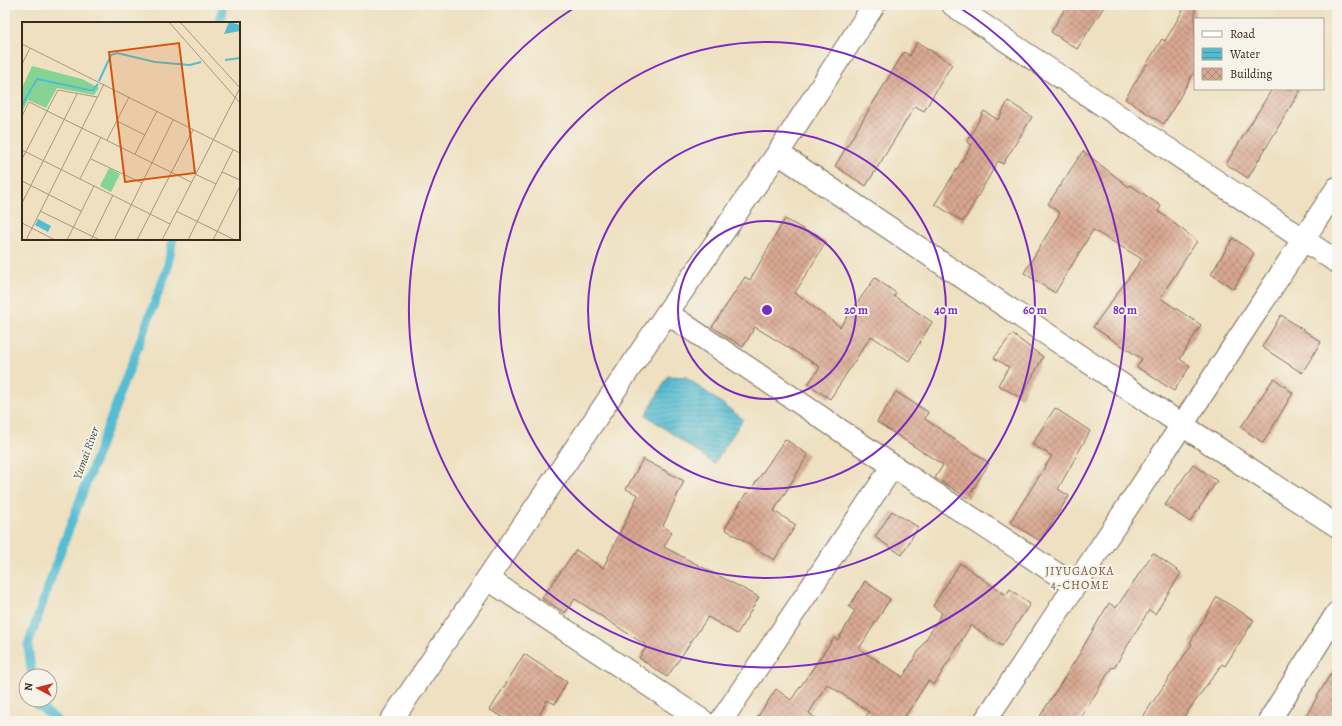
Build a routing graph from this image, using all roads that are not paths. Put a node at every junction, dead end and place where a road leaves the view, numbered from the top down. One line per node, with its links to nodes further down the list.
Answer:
1 (874, 5): 3 (street)
2 (953, 5): 5 (street)
3 (778, 153): 7 (street); 8 (street)
4 (1337, 188): 5 (street)
5 (1303, 240): 6 (street); 8 (street)
6 (1337, 262)
7 (667, 313): 9 (street); 11 (street)
8 (1182, 425): 10 (street); 12 (street)
9 (893, 466): 12 (street); 16 (street)
10 (1337, 526)
11 (488, 579): 14 (street); 15 (street)
12 (1075, 586): 17 (street)
13 (1337, 612): 18 (street)
14 (391, 721)
15 (703, 721)
16 (721, 721)
17 (985, 721)
18 (1269, 721)

